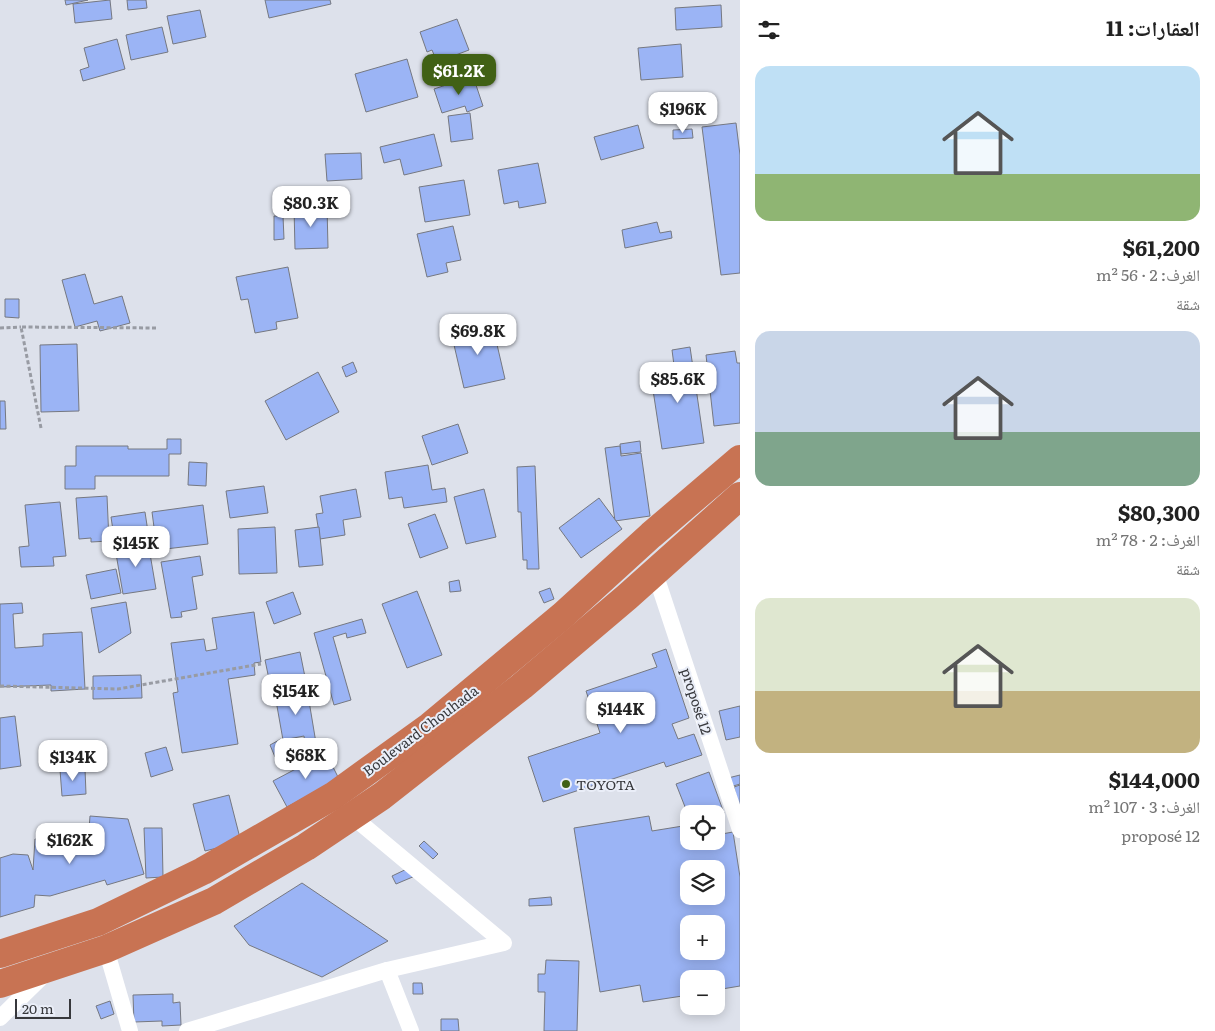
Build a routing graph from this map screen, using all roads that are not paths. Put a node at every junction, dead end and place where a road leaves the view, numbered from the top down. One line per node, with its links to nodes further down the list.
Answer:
1 (740, 459): 7 (highway, Boulevard Chouhada)
2 (740, 496): 3 (highway)
3 (655, 573): 4 (highway); 5 (street, proposé 12)
4 (352, 816): 6 (highway); 9 (street)
5 (740, 830)
6 (106, 949): 8 (highway); 12 (street)
7 (0, 954)
8 (52, 967): 10 (highway); 11 (street)
9 (386, 970): 13 (street); 14 (street)
10 (0, 984)
11 (0, 1018)
12 (130, 1031)
13 (187, 1031)
14 (411, 1031)

